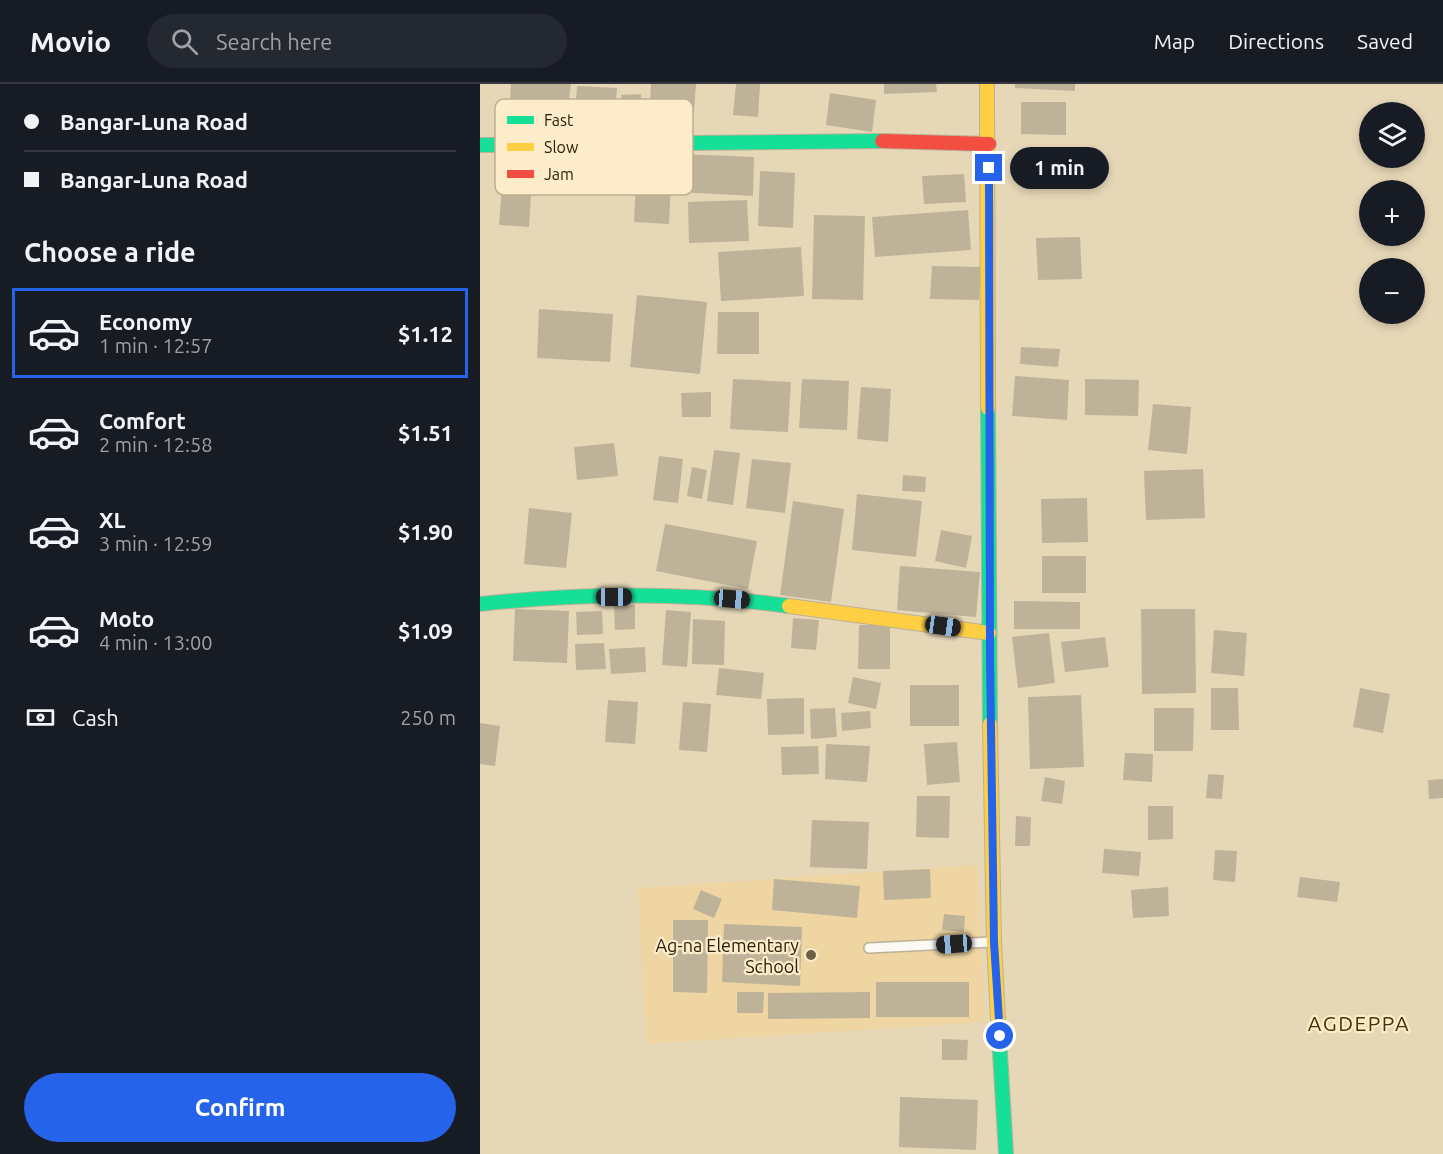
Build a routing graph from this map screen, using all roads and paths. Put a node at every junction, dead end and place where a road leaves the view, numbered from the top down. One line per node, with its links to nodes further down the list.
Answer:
1 (987, 84): 3 (main road)
2 (693, 143): 3 (main road)
3 (989, 144): 7 (main road)
4 (480, 145): 5 (main road)
5 (495, 145)
6 (480, 604): 7 (main road)
7 (989, 633): 8 (main road)
8 (994, 942): 9 (lane); 10 (main road)
9 (869, 948)
10 (1006, 1154)

